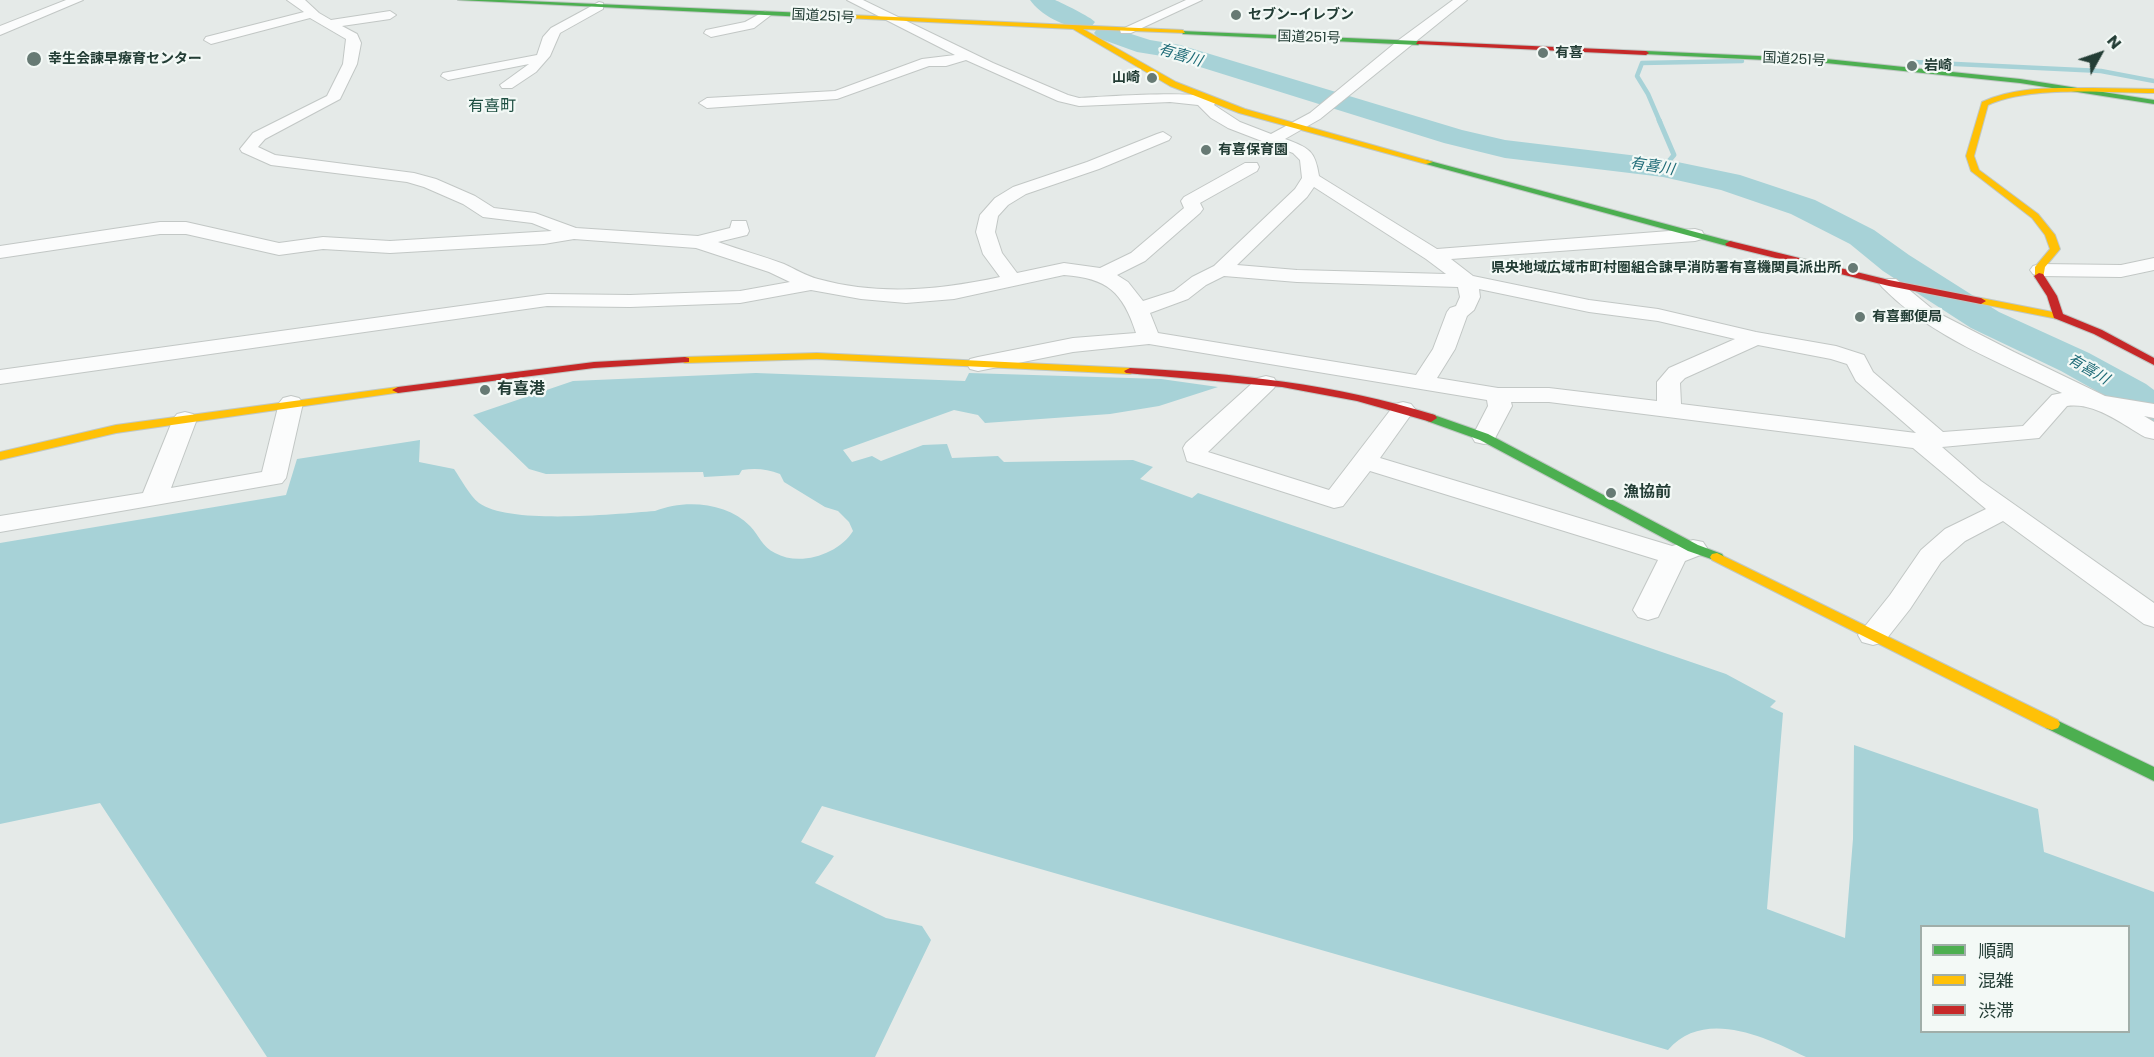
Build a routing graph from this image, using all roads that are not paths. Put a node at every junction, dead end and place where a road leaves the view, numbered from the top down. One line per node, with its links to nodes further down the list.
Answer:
1 (77, 0): 15 (street)
2 (293, 0): 8 (street)
3 (462, 0): 7 (main road, 国道251号)
4 (853, 0): 11 (street)
5 (1196, 0): 14 (street)
6 (1461, 0): 18 (street)
7 (599, 6): 10 (main road, 国道251号); 20 (street)
8 (313, 14): 12 (street); 17 (street)
9 (390, 15): 12 (street)
10 (765, 15): 11 (main road, 国道251号); 16 (street)
11 (895, 21): 13 (main road, 国道251号); 19 (street)
12 (330, 24): 34 (street)
13 (1076, 28): 14 (main road, 国道251号); 25 (main road)
14 (1126, 30): 18 (main road, 国道251号)
15 (0, 31)
16 (711, 33)
17 (211, 40)
18 (1405, 42): 23 (main road, 国道251号); 28 (street)
19 (966, 56): 25 (street); 27 (street)
20 (542, 58): 21 (street); 22 (street)
21 (448, 76)
22 (507, 85)
23 (2089, 91): 24 (main road); 26 (main road, 国道251号); 41 (main road)
24 (2154, 91)
25 (1206, 100): 28 (main road); 30 (street)
26 (2154, 102)
27 (707, 104)
28 (1299, 127): 30 (street); 35 (main road)
29 (1163, 137): 43 (street)
30 (1272, 140): 32 (street)
31 (1251, 167): 42 (street)
32 (1311, 178): 38 (street); 40 (street)
33 (739, 225): 36 (street)
34 (574, 234): 36 (street); 37 (street)
35 (1695, 235): 38 (street); 45 (main road)
36 (698, 242): 46 (street)
37 (0, 252)
38 (1433, 255): 44 (street)
39 (2154, 264): 41 (street)
40 (1221, 270): 44 (street); 47 (street)
41 (2040, 270): 48 (main road)
42 (1102, 275): 43 (street); 47 (street)
43 (1013, 281): 46 (street)
44 (1467, 281): 50 (street); 56 (street)
45 (1889, 283): 48 (main road); 59 (street)
46 (811, 284): 54 (street)
47 (1140, 309): 49 (street)
48 (2058, 316): 52 (main road)
49 (1149, 338): 51 (street); 53 (street)
50 (1756, 338): 61 (street); 66 (street)
51 (1268, 356): 55 (street); 56 (street)
52 (2154, 362)
53 (978, 364): 55 (main road); 58 (main road)
54 (0, 377)
55 (1259, 382): 60 (main road); 68 (street)
56 (1422, 382): 57 (street)
57 (1498, 395): 61 (street); 65 (street)
58 (291, 403): 63 (main road); 69 (street)
59 (2106, 403): 62 (street); 64 (street); 66 (street)
60 (1403, 409): 65 (main road); 68 (street)
61 (1669, 409): 66 (street)
62 (2154, 411)
63 (185, 419): 67 (main road); 69 (street)
64 (2154, 432)
65 (1484, 437): 72 (main road)
66 (1927, 439): 70 (street)
67 (0, 456)
68 (1365, 461): 72 (street)
69 (154, 499): 71 (street)
70 (2007, 510): 74 (street); 75 (street)
71 (0, 524)
72 (1683, 552): 73 (street); 75 (main road)
73 (1648, 610)
74 (2154, 617)
75 (1872, 635): 76 (main road)
76 (2154, 775)

